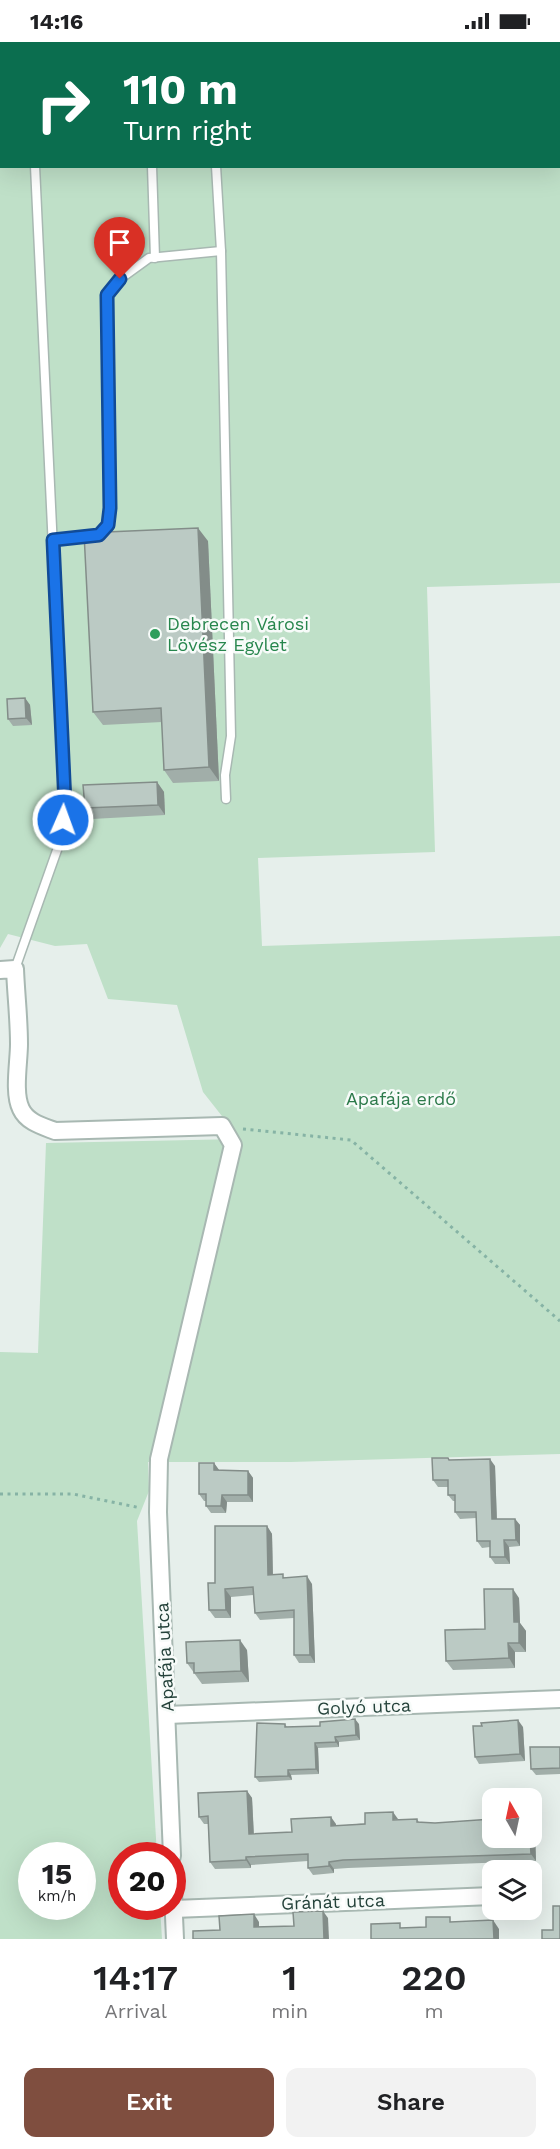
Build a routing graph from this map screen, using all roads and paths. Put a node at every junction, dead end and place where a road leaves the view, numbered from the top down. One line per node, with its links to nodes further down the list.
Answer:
1 (35, 168): 6 (lane)
2 (152, 168): 5 (lane)
3 (216, 168): 4 (lane)
4 (221, 251): 5 (lane); 7 (lane)
5 (155, 258): 6 (lane)
6 (53, 540): 8 (lane)
7 (226, 799)
8 (7, 970): 9 (street)
9 (222, 1126): 10 (path); 12 (street, Apafája utca)
10 (560, 1322)
11 (0, 1494): 12 (path)
12 (158, 1512): 14 (street, Apafája utca)
13 (560, 1699): 14 (street, Golyó utca)
14 (167, 1715): 15 (street, Apafája utca)
15 (172, 1842)
16 (482, 1896): 17 (street, Gránát utca)
17 (186, 1909)
18 (174, 1920): 19 (street)
19 (175, 1939)

